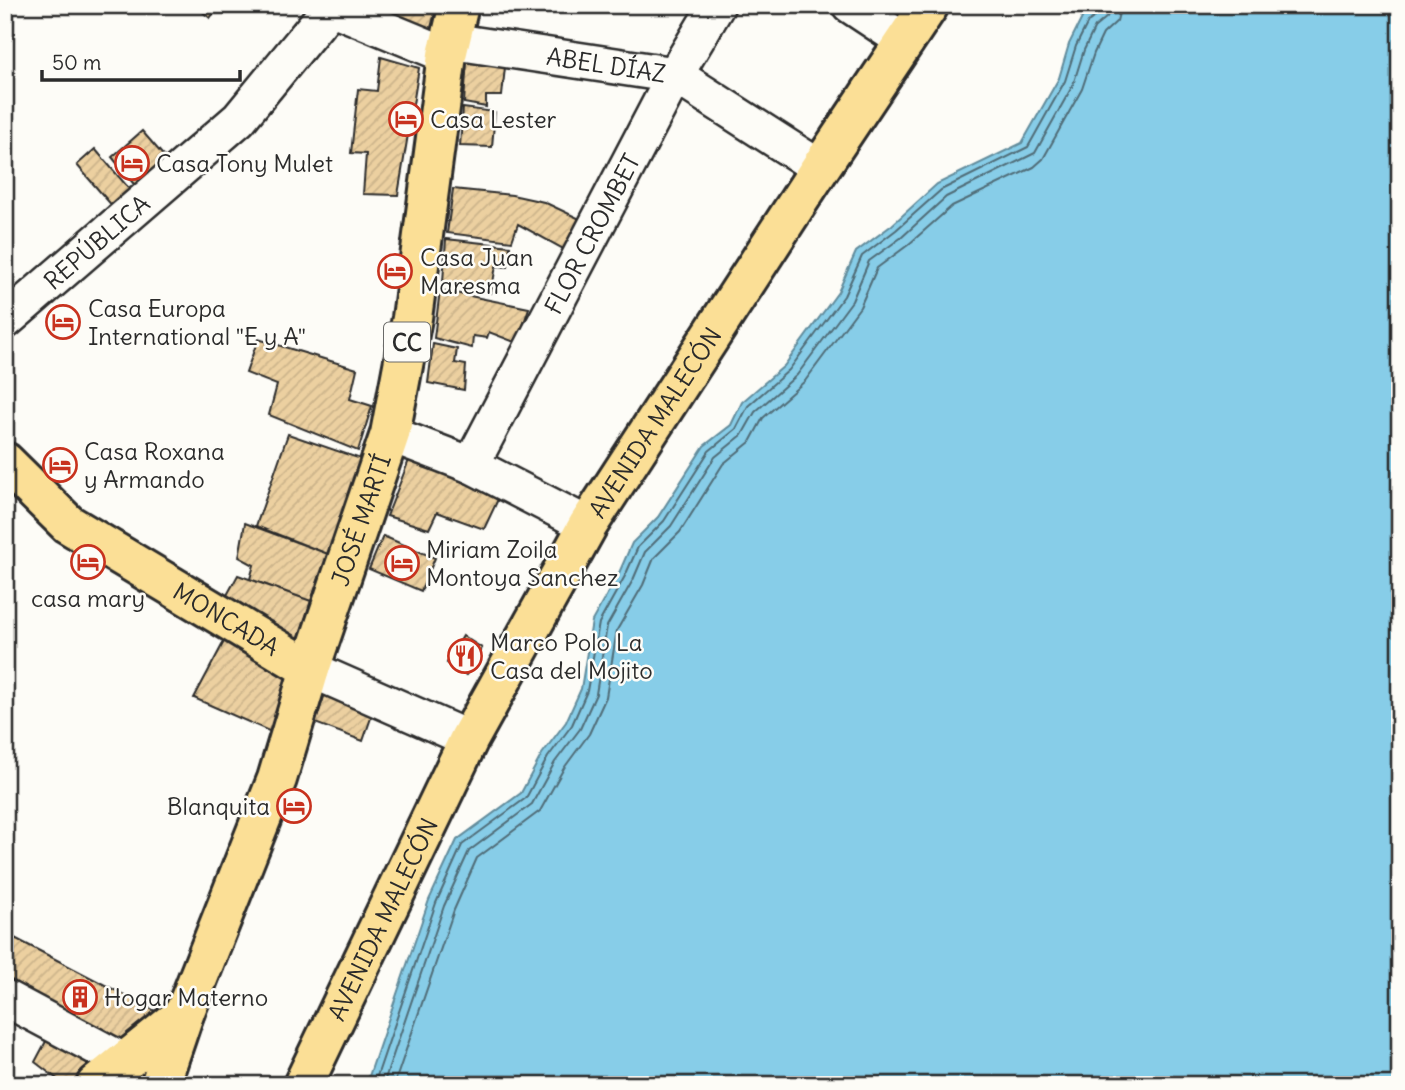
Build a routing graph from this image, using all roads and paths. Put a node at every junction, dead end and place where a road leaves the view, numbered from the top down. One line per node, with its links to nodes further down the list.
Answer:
1 (717, 5): 7 (street, FLOR CROMBET)
2 (850, 5): 6 (street)
3 (929, 5): 6 (main road, AVENIDA MALECÓN)
4 (328, 6): 5 (street, ABEL DÍAZ); 9 (street, REPÚBLICA)
5 (452, 34): 7 (street, ABEL DÍAZ); 10 (main road, JOSÉ MARTÍ / CC)
6 (906, 42): 8 (main road, AVENIDA MALECÓN)
7 (675, 75): 8 (street, ABEL DÍAZ); 12 (street, FLOR CROMBET)
8 (820, 169): 13 (main road, AVENIDA MALECÓN)
9 (5, 321)
10 (390, 435): 12 (street); 14 (main road, JOSÉ MARTÍ / CC)
11 (5, 462): 14 (main road, MONCADA)
12 (471, 465): 13 (street)
13 (588, 525): 15 (main road, AVENIDA MALECÓN)
14 (310, 669): 15 (street, MONCADA); 17 (main road, JOSÉ MARTÍ / CC)
15 (469, 739): 20 (main road, AVENIDA MALECÓN)
16 (5, 998): 18 (street)
17 (184, 1014): 18 (main road, JOSÉ MARTÍ / CC); 19 (main road, JOSÉ MARTÍ)
18 (111, 1073)
19 (160, 1085)
20 (303, 1085)

